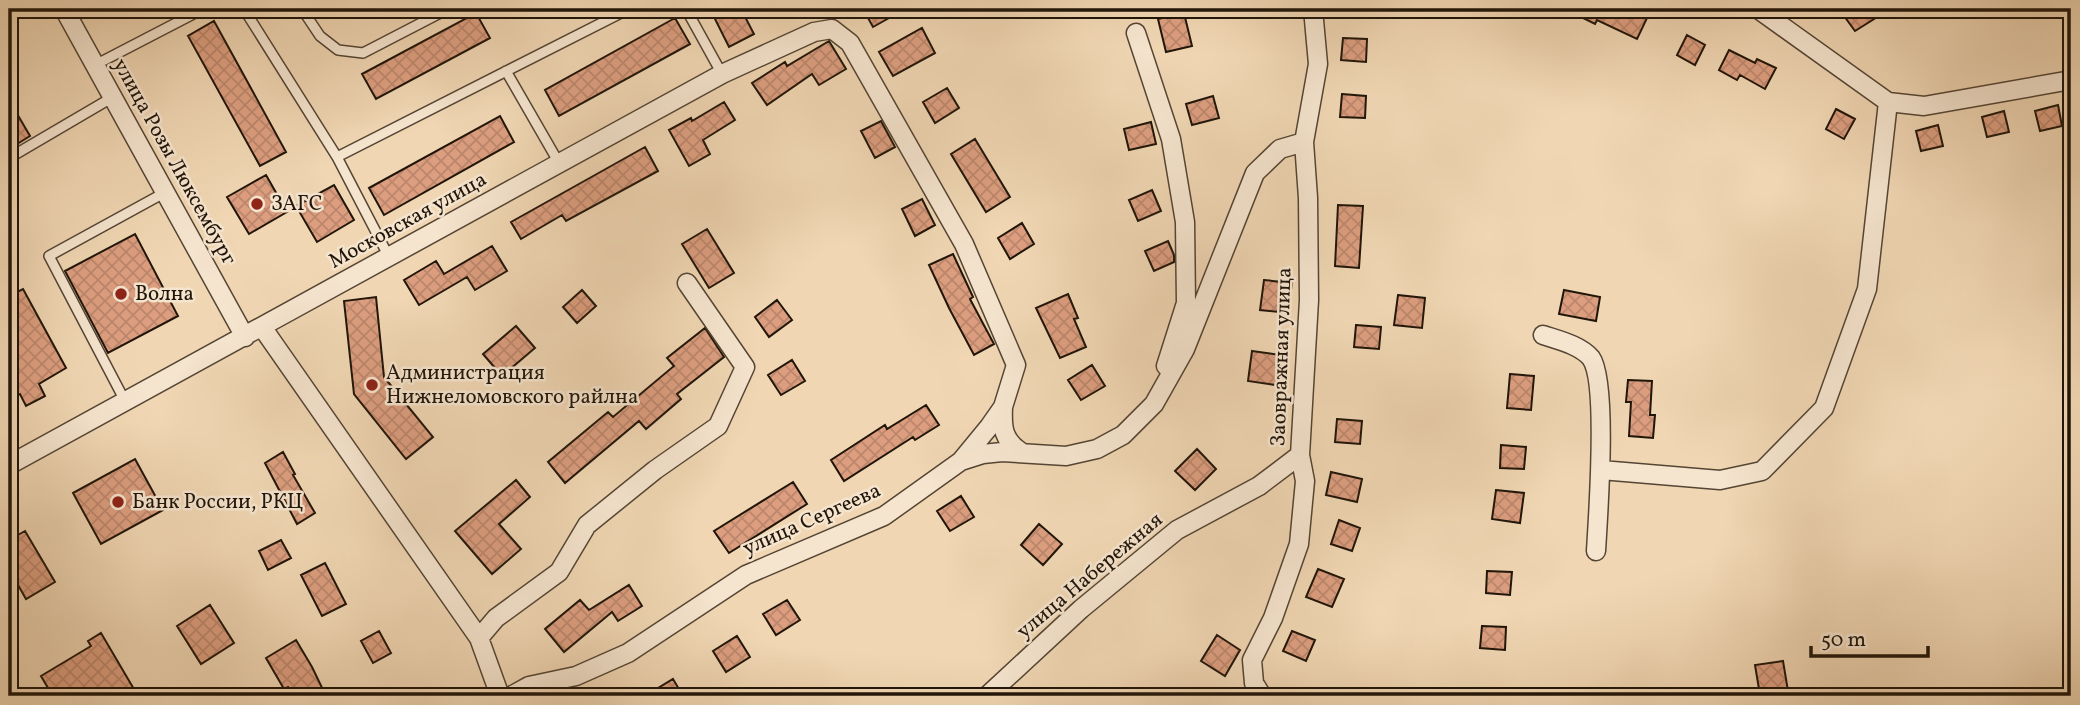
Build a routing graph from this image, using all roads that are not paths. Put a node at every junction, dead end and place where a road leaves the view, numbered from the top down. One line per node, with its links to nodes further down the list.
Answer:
1 (64, 9): 11 (street, улица Розы Люксембург)
2 (203, 9): 11 (lane)
3 (244, 9): 18 (lane)
4 (298, 9): 5 (lane)
5 (448, 9)
6 (629, 9): 12 (lane)
7 (686, 9): 13 (lane)
8 (1313, 9): 17 (street, Заовражная улица)
9 (1758, 9): 16 (street)
10 (1136, 33): 28 (street)
11 (95, 65): 15 (street, улица Розы Люксембург)
12 (506, 71): 18 (lane); 20 (lane)
13 (722, 74): 20 (street, Московская улица); 29 (street, Московская улица)
14 (2071, 80): 16 (street)
15 (113, 97): 19 (lane); 21 (street, улица Розы Люксембург)
16 (1888, 102): 34 (street)
17 (1304, 142): 28 (street, улица Сергеева); 31 (street, Заовражная улица)
18 (337, 157): 22 (lane)
19 (9, 158)
20 (560, 164): 22 (street, Московская улица)
21 (164, 193): 26 (street, улица Розы Люксембург); 27 (lane)
22 (388, 257): 24 (street, Московская улица)
23 (687, 283): 36 (street)
24 (262, 327): 26 (street, Московская улица); 36 (street)
25 (1543, 335): 34 (street)
26 (245, 337): 27 (street, Московская улица)
27 (125, 401): 33 (street, Московская улица)
28 (1154, 404): 30 (street, улица Сергеева)
29 (1003, 407): 30 (street); 32 (street)
30 (1021, 452): 32 (street, улица Сергеева)
31 (1300, 455): 41 (street, улица Набережная); 42 (street, Заовражная улица)
32 (961, 461): 37 (street, улица Сергеева)
33 (9, 465)
34 (1601, 470): 35 (street)
35 (1596, 551)
36 (479, 638): 38 (street)
37 (529, 686): 39 (street, улица Сергеева); 40 (lane)
38 (500, 696)
39 (512, 696)
40 (568, 696)
41 (987, 696)
42 (1262, 696)

